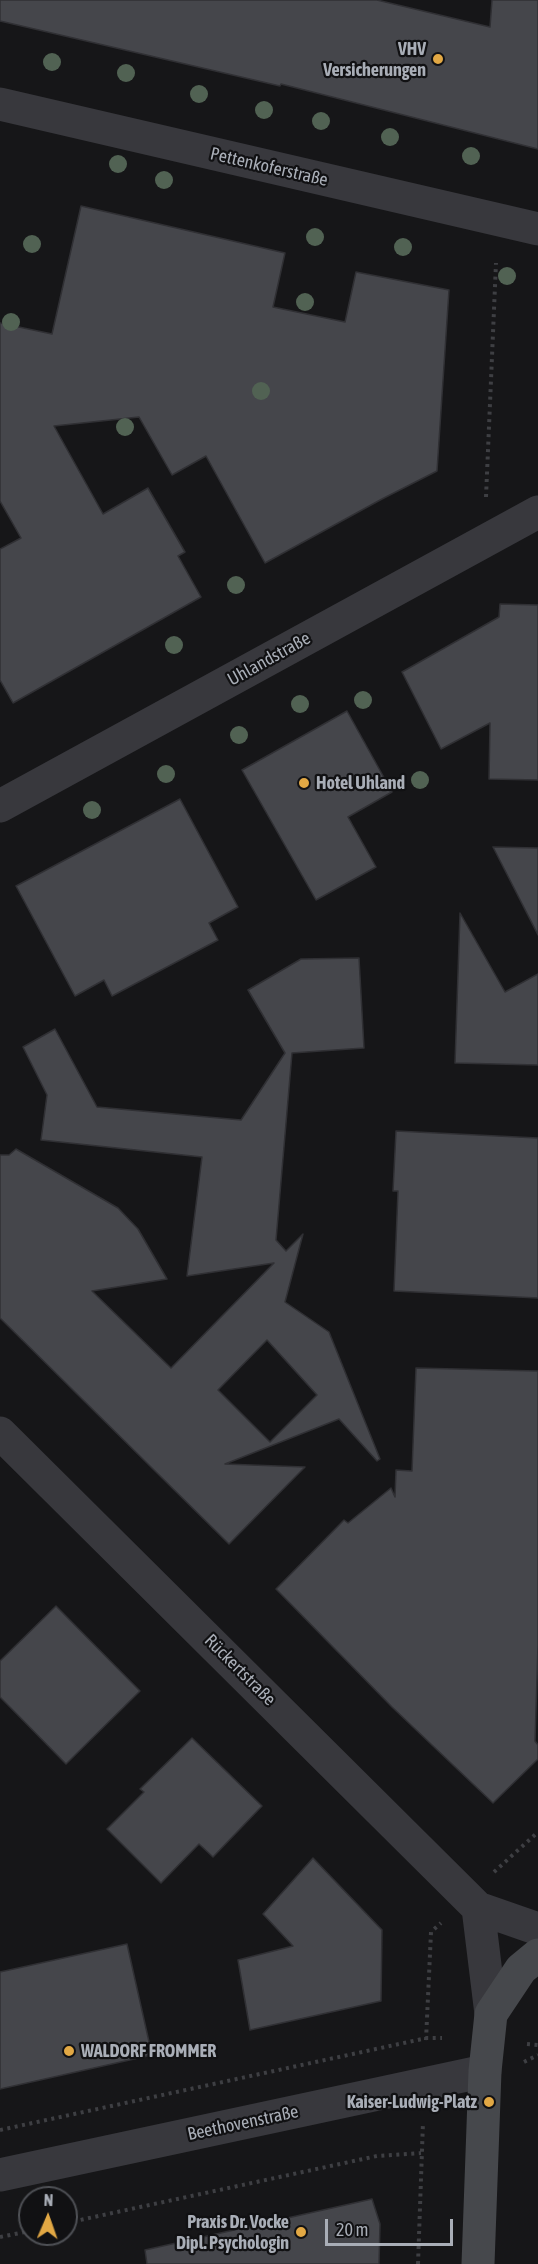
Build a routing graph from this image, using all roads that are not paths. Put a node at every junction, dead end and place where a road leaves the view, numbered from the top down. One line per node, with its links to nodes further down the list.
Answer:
1 (0, 104): 2 (street, Pettenkoferstraße)
2 (538, 229)
3 (538, 512): 4 (street, Uhlandstraße)
4 (0, 806)
5 (0, 1433): 6 (street, Rückertstraße)
6 (473, 1902): 7 (street, Rückertstraße); 9 (street)
7 (538, 1929)
8 (538, 1954): 9 (main road)
9 (491, 2014): 10 (main road)
10 (485, 2071): 11 (street, Beethovenstraße); 12 (main road)
11 (0, 2175)
12 (478, 2264)

